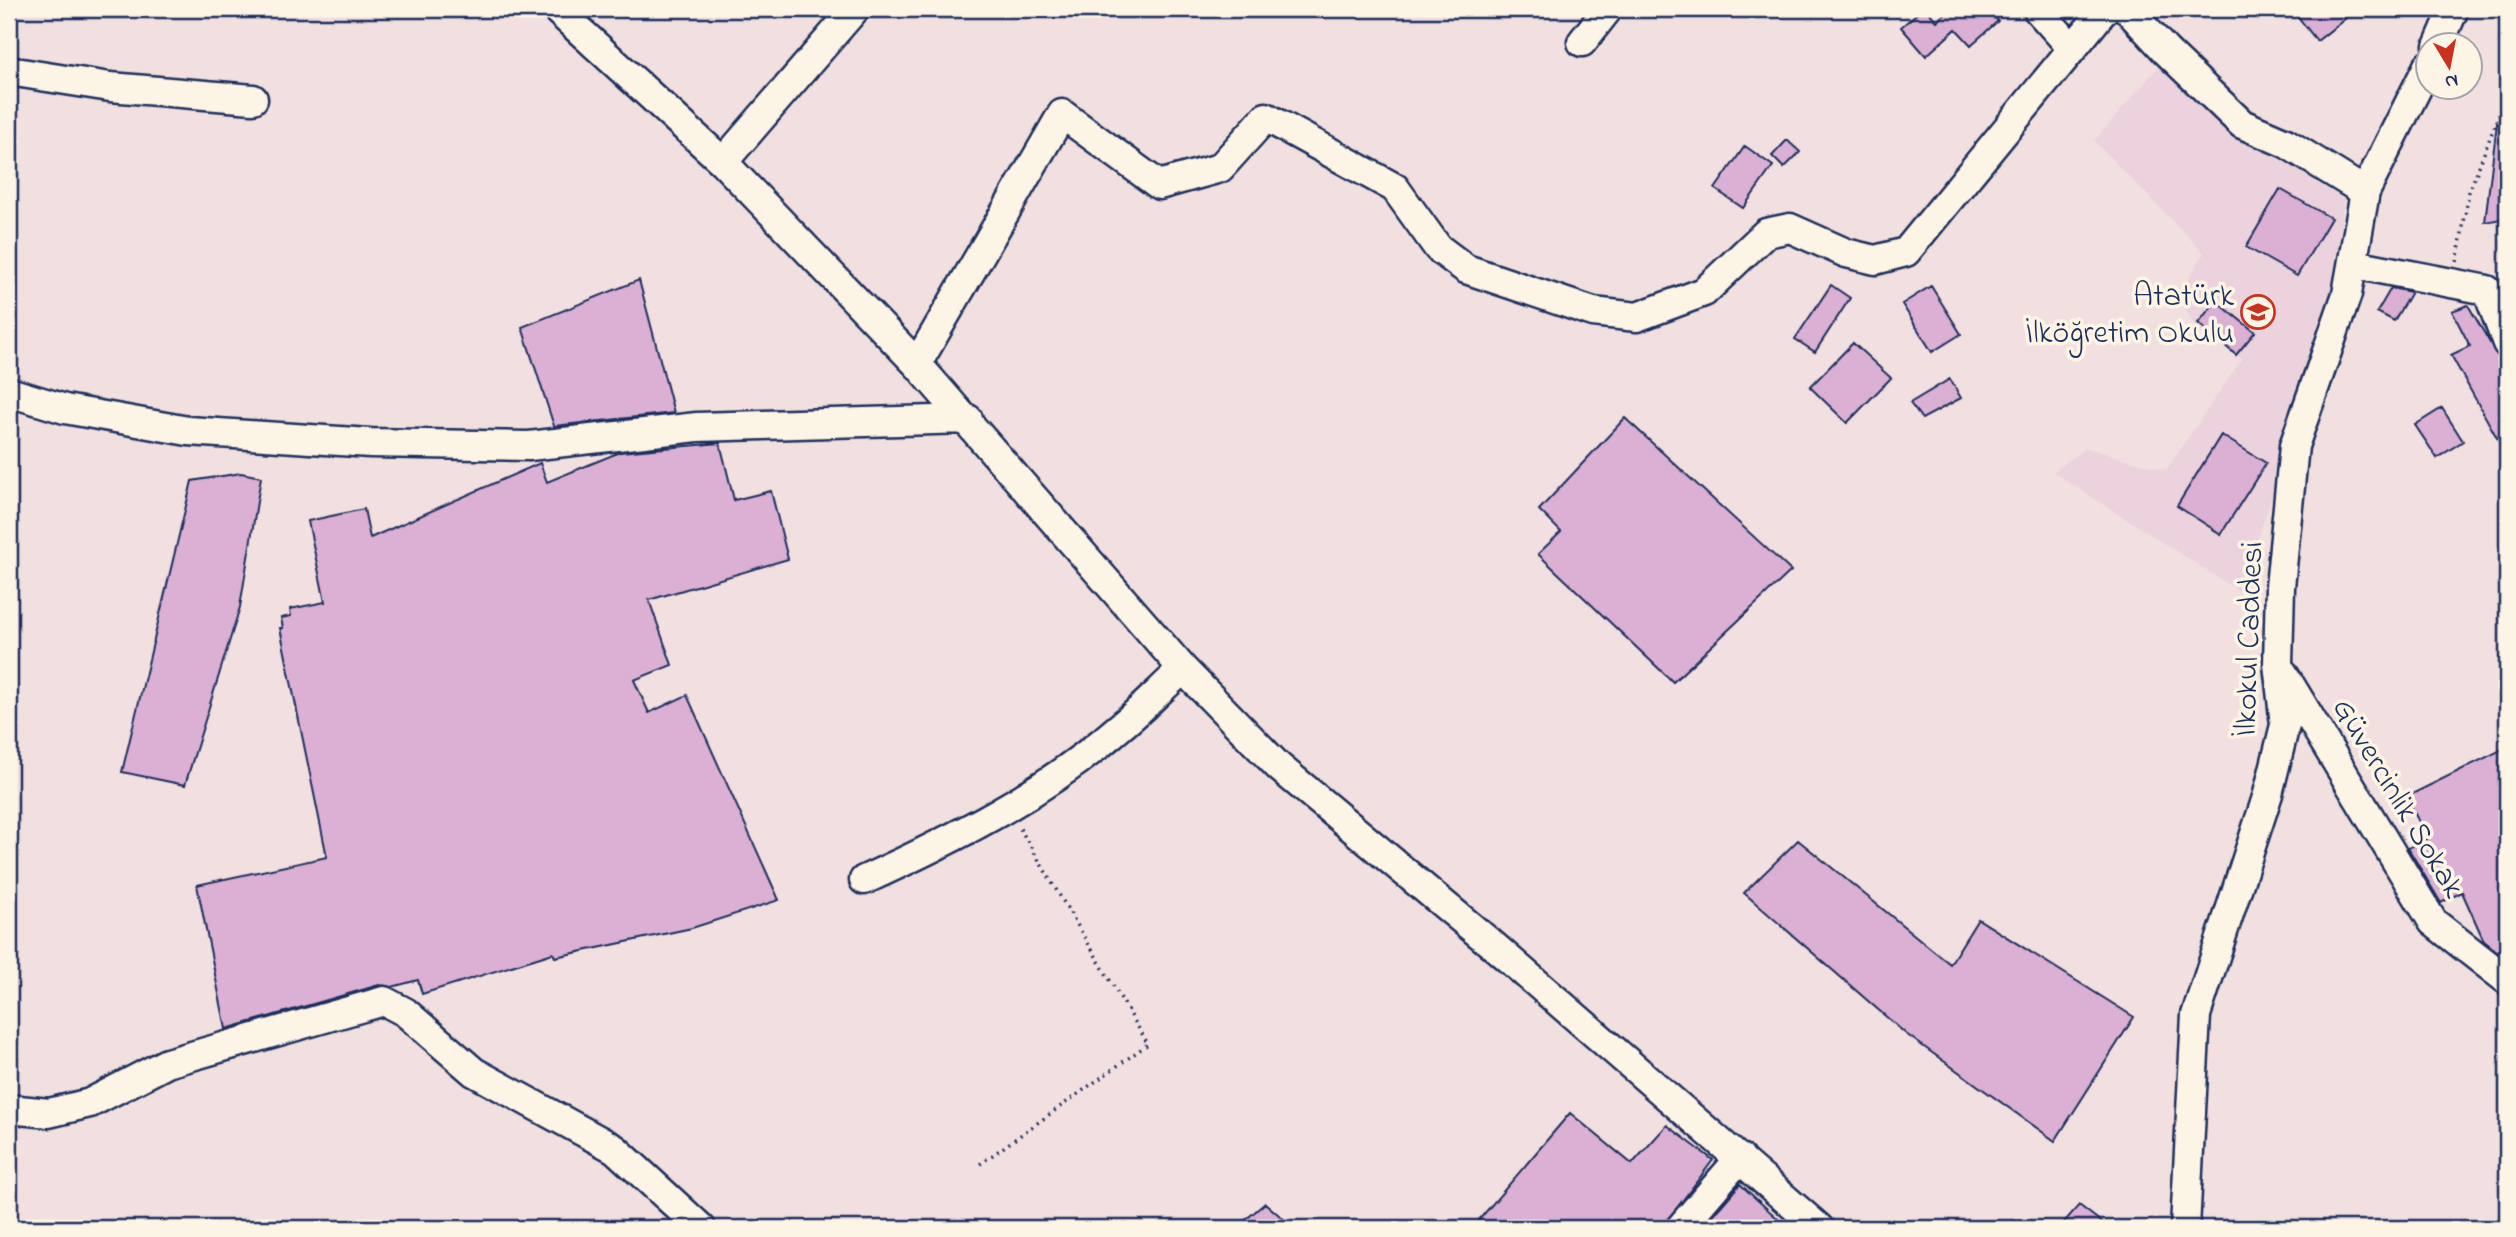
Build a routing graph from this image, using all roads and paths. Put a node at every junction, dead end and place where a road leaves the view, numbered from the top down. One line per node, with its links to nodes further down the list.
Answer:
1 (556, 9): 15 (street)
2 (855, 9): 15 (street)
3 (1608, 9): 9 (street)
4 (2037, 9): 10 (street)
5 (2105, 9): 10 (street)
6 (2127, 9): 16 (street)
7 (2454, 9): 8 (street)
8 (2444, 32)
9 (1582, 42)
10 (2072, 48): 20 (street)
11 (9, 71): 14 (street)
12 (2414, 94): 16 (street, İlkokul Caddesi)
13 (2507, 94): 18 (path)
14 (253, 99)
15 (723, 162): 20 (street)
16 (2365, 192): 17 (street, İlkokul Caddesi)
17 (2354, 264): 18 (street); 23 (street, İlkokul Caddesi)
18 (2454, 282): 19 (street)
19 (2507, 343)
20 (917, 364): 22 (street)
21 (9, 393): 22 (street)
22 (968, 419): 24 (street)
23 (2278, 664): 27 (street, Güvercinlik Sokak); 34 (street, İlkokul Caddesi)
24 (1183, 669): 25 (street); 29 (street)
25 (1007, 807): 26 (street); 30 (path)
26 (864, 880)
27 (2507, 980)
28 (9, 1109): 31 (street)
29 (1740, 1158): 32 (street); 33 (street)
30 (980, 1164)
31 (701, 1228)
32 (1680, 1228)
33 (1819, 1228)
34 (2185, 1228)

